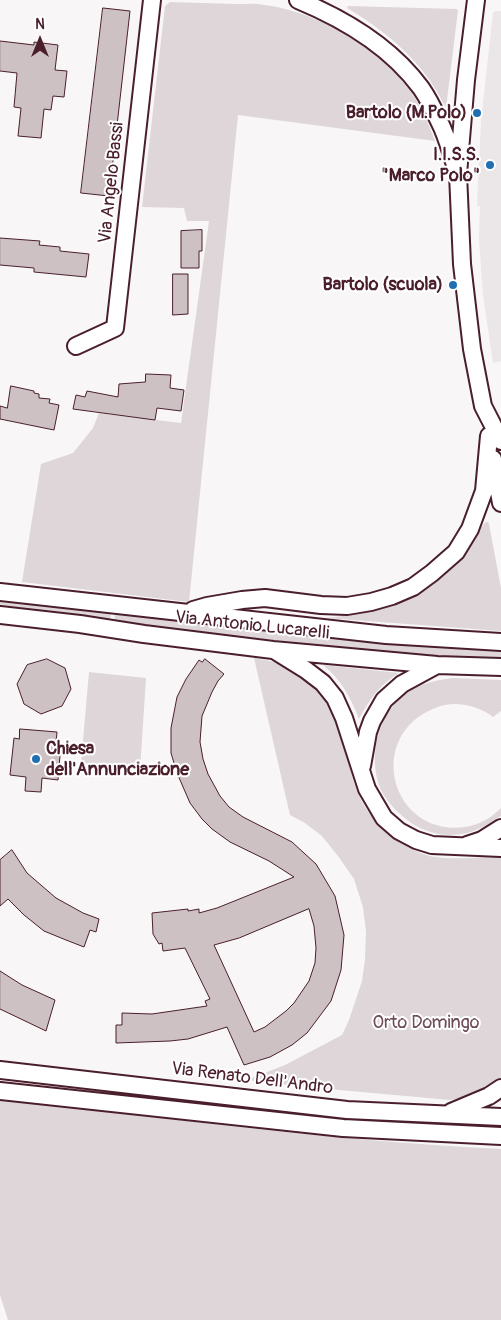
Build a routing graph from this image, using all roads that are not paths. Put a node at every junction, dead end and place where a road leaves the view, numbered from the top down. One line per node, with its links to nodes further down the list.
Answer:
1 (152, 0): 5 (street, Via Angelo Bassi)
2 (298, 0): 4 (street)
3 (476, 0): 4 (street)
4 (458, 174): 6 (street)
5 (76, 346)
6 (495, 439): 7 (street); 9 (street)
7 (501, 503)
8 (0, 592): 9 (street, Via Antonio Lucarelli)
9 (185, 613): 11 (street, Via Antonio Lucarelli)
10 (0, 616): 12 (street, Via Antonio Lucarelli)
11 (501, 642)
12 (273, 650): 13 (street, Via Antonio Lucarelli); 15 (street)
13 (437, 665): 14 (street, Via Antonio Lucarelli); 15 (street)
14 (501, 667)
15 (362, 770): 17 (street)
16 (499, 830): 17 (street)
17 (462, 847): 18 (street)
18 (500, 849)
19 (0, 1070): 22 (street, Via Renato Dell'Andro)
20 (501, 1088): 22 (street)
21 (0, 1091): 24 (street)
22 (443, 1114): 23 (street, Via Renato Dell'Andro)
23 (501, 1117)
24 (501, 1136)

